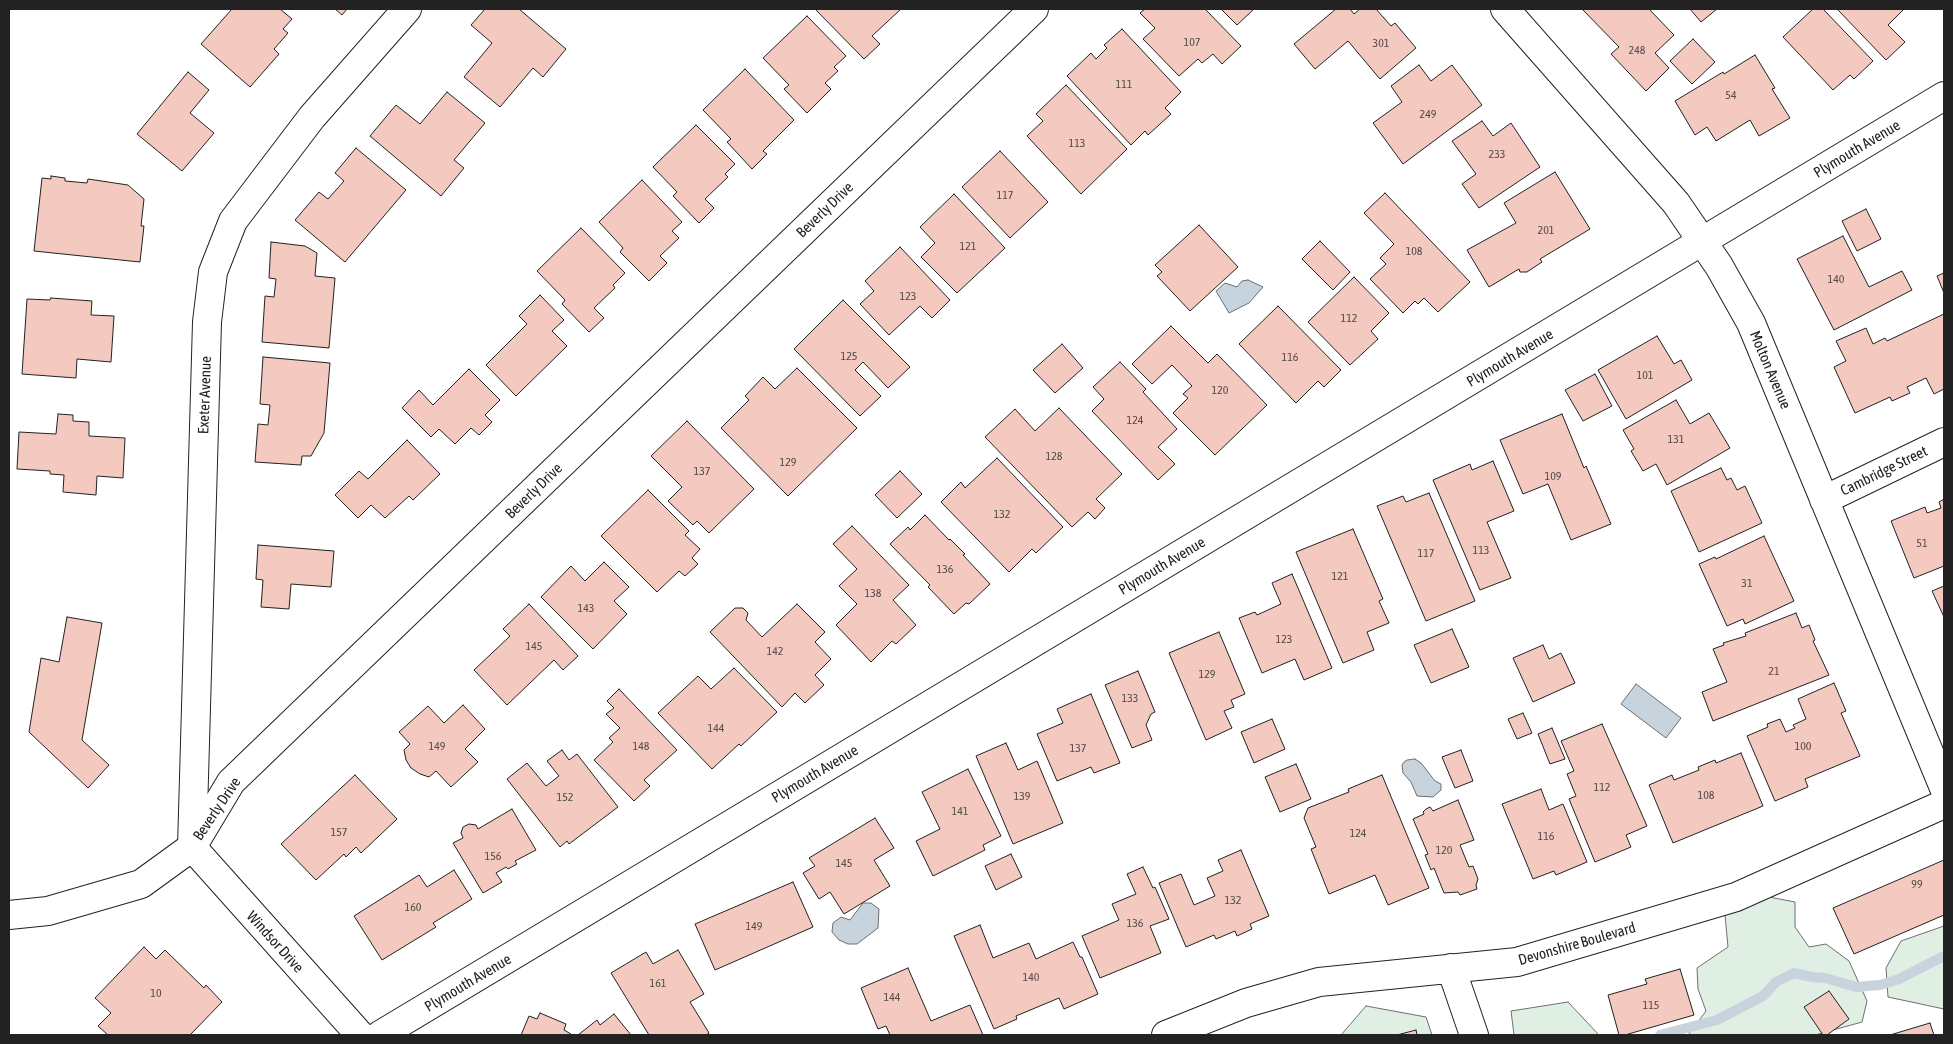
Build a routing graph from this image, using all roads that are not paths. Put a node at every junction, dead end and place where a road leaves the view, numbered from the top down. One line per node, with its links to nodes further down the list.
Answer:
1 (407, 9): 10 (street, Exeter Avenue)
2 (1034, 9): 10 (street, Beverly Drive)
3 (1505, 9): 5 (street, Molton Avenue)
4 (1944, 96): 5 (street, Plymouth Avenue)
5 (1703, 242): 7 (street, Molton Avenue); 14 (street, Plymouth Avenue)
6 (1944, 442): 7 (street, Cambridge Street)
7 (1824, 500): 8 (street, Molton Avenue)
8 (1944, 788)
9 (1944, 804): 12 (street, Devonshire Boulevard)
10 (192, 847): 11 (street, Beverly Drive); 13 (street, Windsor Drive)
11 (9, 915)
12 (1451, 968): 15 (street, Devonshire Boulevard); 16 (street)
13 (360, 1035)
14 (380, 1035)
15 (1166, 1035)
16 (1474, 1035)

